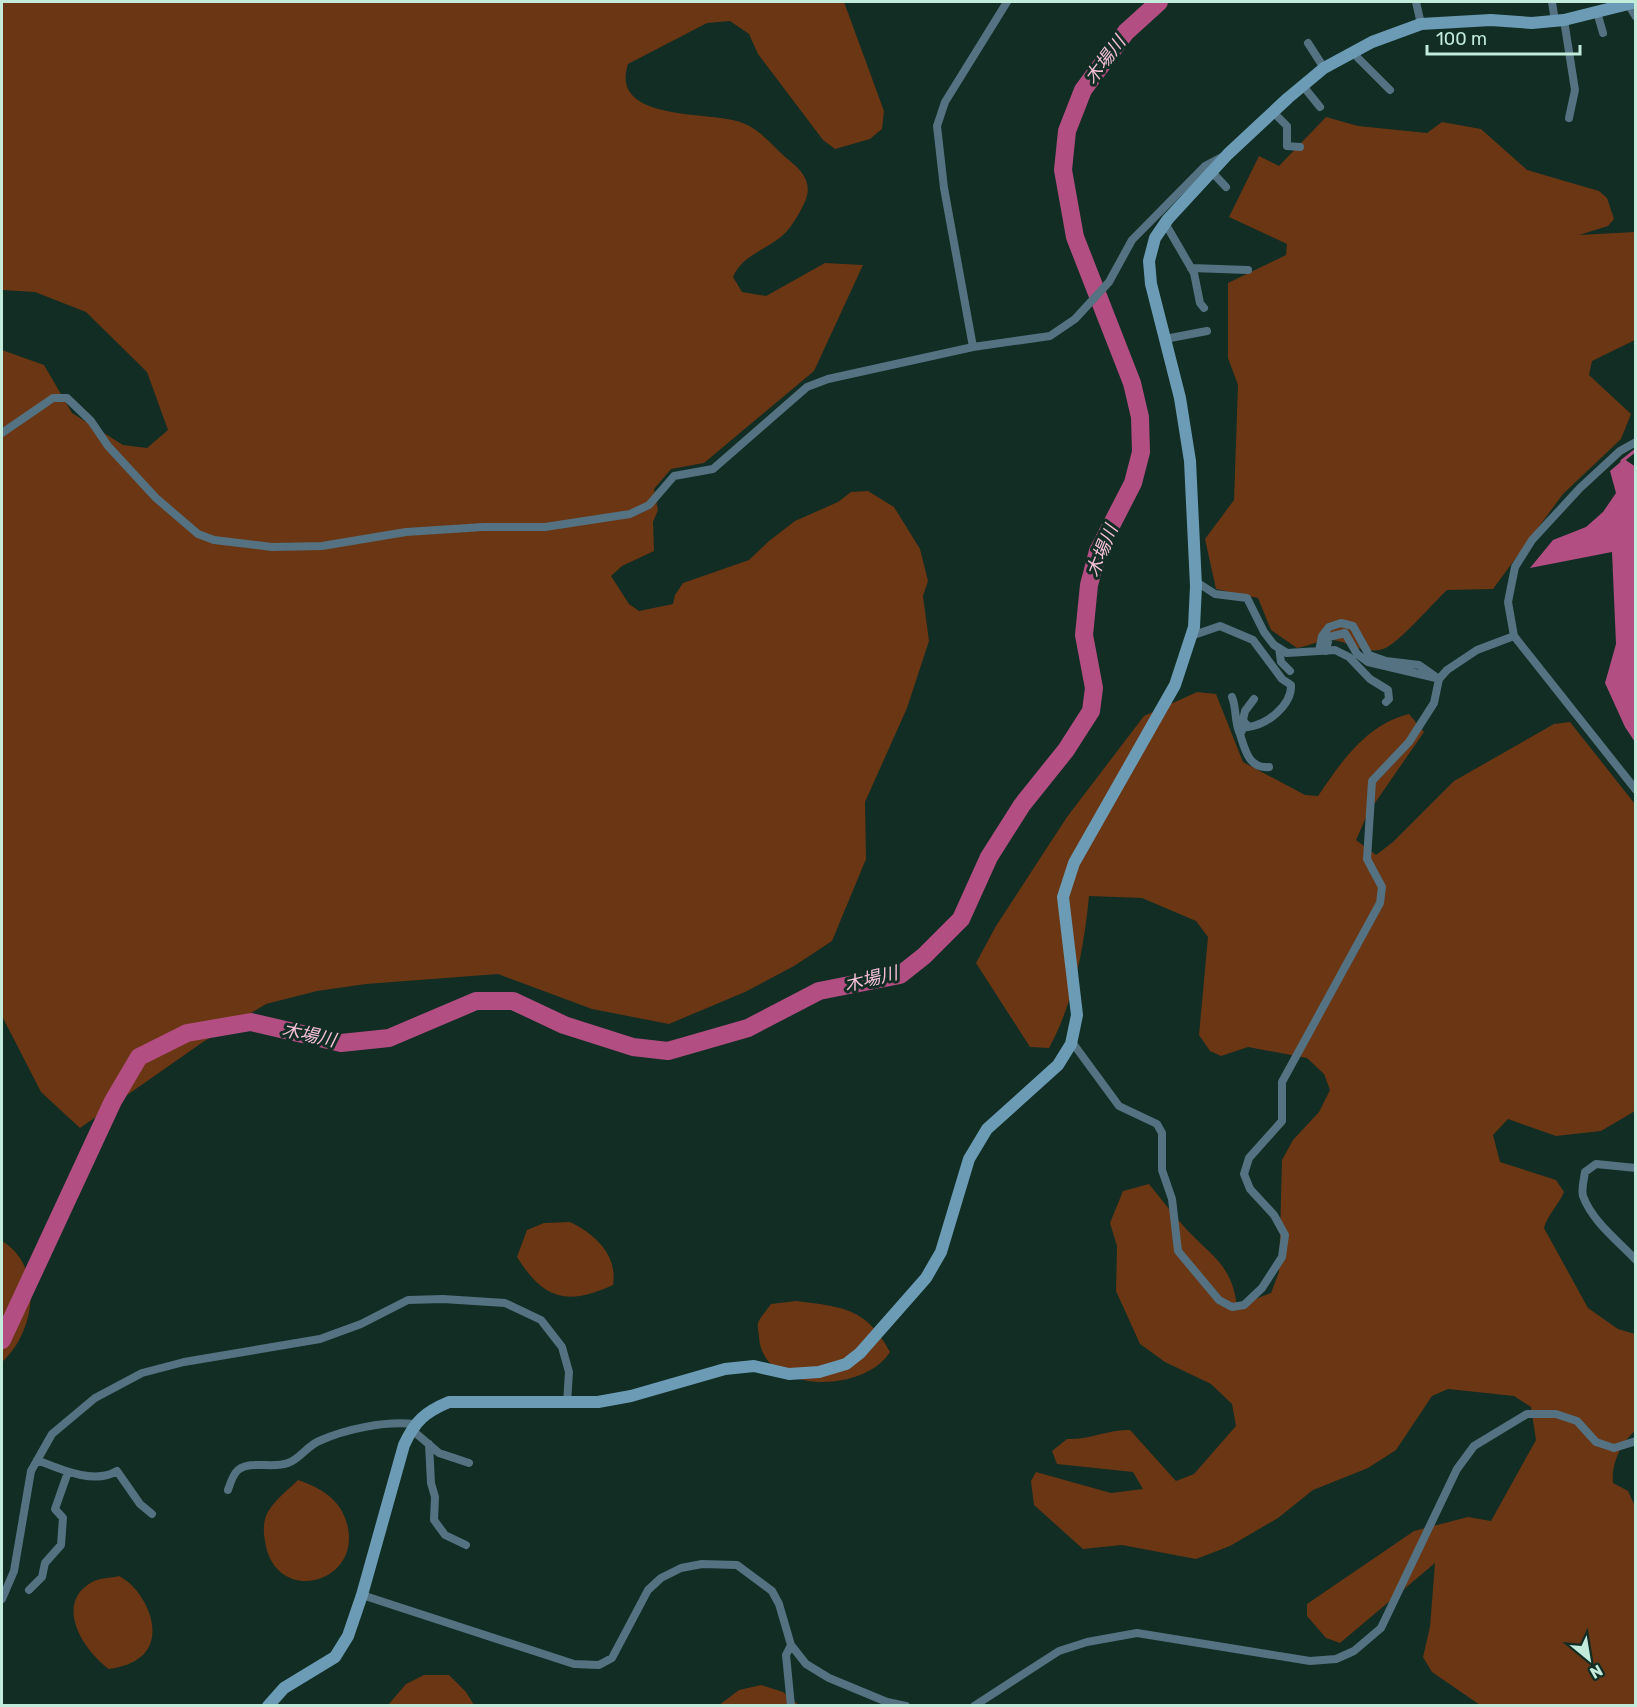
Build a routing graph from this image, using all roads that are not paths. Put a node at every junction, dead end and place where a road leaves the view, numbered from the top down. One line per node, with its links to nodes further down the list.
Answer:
1 (1007, 2): 28 (street)
2 (1416, 2): 8 (street)
3 (1552, 2): 7 (street)
4 (1632, 3): 5 (street); 6 (street)
5 (1597, 12): 7 (street); 9 (street)
6 (1635, 17)
7 (1560, 20): 8 (street); 17 (street)
8 (1421, 24): 11 (street)
9 (1603, 33)
10 (1308, 43): 12 (street)
11 (1353, 53): 12 (street); 14 (street)
12 (1324, 68): 13 (street)
13 (1303, 86): 15 (street); 16 (street)
14 (1390, 90)
15 (1320, 107)
16 (1273, 111): 18 (street); 19 (street)
17 (1569, 118)
18 (1300, 147)
19 (1228, 154): 20 (street); 28 (street)
20 (1211, 171): 21 (street); 22 (street)
21 (1226, 187)
22 (1165, 223): 23 (street); 27 (street)
23 (1191, 268): 24 (street); 25 (street)
24 (1248, 270)
25 (1204, 308)
26 (1208, 331): 27 (street)
27 (1165, 339): 31 (street)
28 (973, 347): 29 (street)
29 (2, 433)
30 (1635, 442): 33 (street)
31 (1196, 581): 32 (street); 34 (street)
32 (1191, 636): 36 (street); 46 (street)
33 (1514, 636): 38 (street); 45 (street)
34 (1276, 647): 35 (street); 36 (street); 37 (street)
35 (1322, 651): 38 (street); 41 (street)
36 (1264, 655): 42 (street)
37 (1290, 671)
38 (1439, 679): 46 (street)
39 (1232, 697): 43 (street)
40 (1254, 699): 42 (street)
41 (1386, 702)
42 (1246, 724): 43 (street)
43 (1240, 734): 44 (street)
44 (1269, 767)
45 (1635, 790)
46 (1071, 1042): 49 (street)
47 (1635, 1168): 48 (street)
48 (1635, 1260)
49 (567, 1402): 50 (street); 53 (street)
50 (413, 1426): 52 (street); 56 (street); 60 (street)
51 (1635, 1441): 66 (street)
52 (429, 1444): 54 (street); 58 (street)
53 (38, 1460): 55 (street); 61 (street)
54 (469, 1463)
55 (68, 1472): 57 (street); 59 (street)
56 (228, 1490)
57 (152, 1514)
58 (466, 1545)
59 (29, 1590)
60 (362, 1595): 62 (street); 63 (street)
61 (2, 1599)
62 (791, 1646): 64 (street); 65 (street)
63 (268, 1706)
64 (791, 1706)
65 (906, 1706)
66 (974, 1706)

